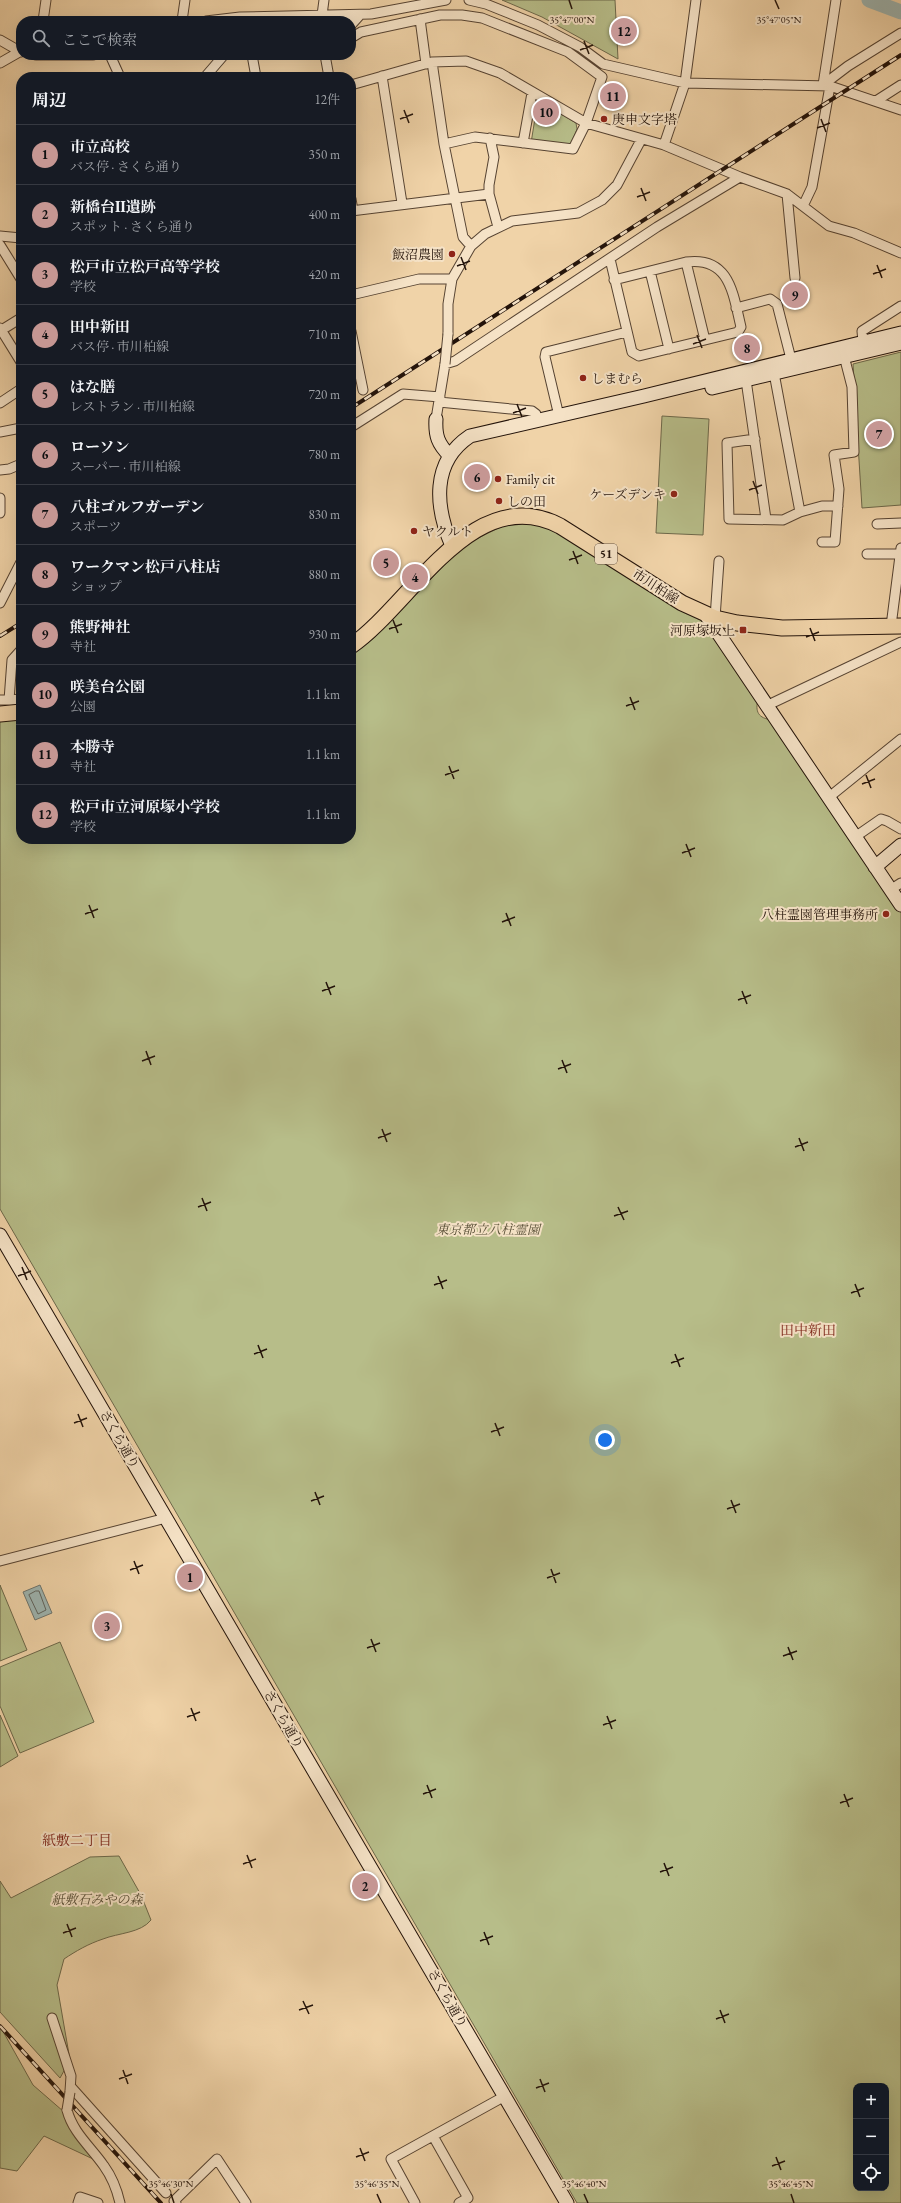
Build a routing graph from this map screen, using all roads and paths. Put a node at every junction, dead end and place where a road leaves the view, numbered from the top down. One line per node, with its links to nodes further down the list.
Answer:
1 (46, 0): 12 (street)
2 (185, 0): 13 (street)
3 (324, 0): 10 (street)
4 (397, 0): 9 (street)
5 (446, 0): 9 (street)
6 (469, 0): 34 (street)
7 (696, 0): 34 (street)
8 (836, 0): 36 (street)
9 (396, 10): 11 (street)
10 (322, 15): 11 (street); 14 (street)
11 (360, 15): 15 (street)
12 (44, 16)
13 (183, 16)
14 (281, 16)
15 (356, 19)
16 (420, 19): 18 (street); 27 (street); 40 (street)
17 (901, 33): 36 (street)
18 (356, 35)
19 (0, 40): 20 (street)
20 (16, 48)
21 (16, 54): 26 (street)
22 (112, 60): 28 (street)
23 (220, 60): 29 (street)
24 (253, 60): 30 (street)
25 (326, 60): 31 (street)
26 (0, 63)
27 (429, 63): 32 (street); 37 (street); 44 (street)
28 (118, 72)
29 (209, 72)
30 (255, 72)
31 (328, 72)
32 (382, 76): 33 (street); 50 (street)
33 (356, 84)
34 (685, 84): 36 (street); 45 (street)
35 (901, 85): 38 (street)
36 (827, 86): 38 (street); 51 (street)
37 (532, 93): 40 (street); 43 (street)
38 (876, 101): 39 (street)
39 (901, 110)
40 (586, 123): 42 (street); 43 (street)
41 (490, 138): 43 (street); 44 (street); 47 (street)
42 (641, 140): 45 (street); 53 (street)
43 (523, 143)
44 (444, 144): 49 (street)
45 (664, 145): 46 (street)
46 (740, 177): 48 (street); 59 (street)
47 (489, 194): 49 (street); 53 (street)
48 (786, 194): 51 (street); 64 (street)
49 (455, 197): 50 (street); 57 (street)
50 (402, 203): 52 (street)
51 (803, 206): 58 (street)
52 (356, 210)
53 (498, 227): 57 (street)
54 (0, 236): 55 (street)
55 (16, 238)
56 (0, 245): 61 (street)
57 (471, 246): 63 (street)
58 (901, 253)
59 (610, 259): 65 (street); 81 (street)
60 (686, 262): 62 (street); 68 (street); 73 (street)
61 (16, 271)
62 (650, 271): 65 (street); 76 (street)
63 (452, 278): 66 (street); 81 (street, bridge)
64 (795, 278)
65 (614, 280): 71 (street)
66 (356, 294)
67 (901, 306): 74 (street)
68 (736, 308): 73 (street); 80 (street)
69 (16, 321): 70 (street)
70 (0, 330): 77 (street)
71 (627, 332): 76 (street); 88 (street)
72 (901, 333): 74 (street)
73 (705, 340): 76 (street)
74 (863, 342): 80 (street)
75 (901, 343): 78 (street)
76 (669, 349)
77 (16, 354)
78 (844, 356): 82 (street); 99 (street)
79 (356, 358): 84 (street)
80 (790, 359): 88 (street)
81 (445, 364): 86 (street)
82 (774, 373): 83 (street); 100 (street)
83 (746, 380): 94 (street); 95 (street)
84 (363, 390)
85 (16, 392): 87 (street)
86 (439, 399): 89 (street); 90 (street); 91 (street)
87 (0, 402)
88 (559, 416): 90 (street)
89 (436, 419): 95 (street)
90 (537, 421): 95 (street)
91 (356, 424)
92 (16, 430): 93 (street)
93 (0, 432)
94 (755, 439): 102 (street); 102 (street)
95 (450, 456): 106 (street)
96 (16, 466): 97 (street)
97 (0, 470)
98 (0, 498): 101 (street)
99 (838, 506): 100 (street); 105 (street)
100 (800, 512): 102 (street)
101 (0, 513)
102 (766, 519)
103 (901, 523): 104 (street)
104 (877, 524)
105 (822, 542)
106 (452, 546): 113 (main road, 市川柏線 / 51); 115 (main road, 市川柏線 / 51)
107 (901, 548): 109 (street)
108 (867, 554): 109 (street)
109 (901, 554): 114 (street)
110 (719, 561): 113 (street)
111 (16, 572): 112 (street)
112 (0, 602)
113 (710, 616): 114 (main road, 市川柏線 / 51); 120 (street)
114 (896, 626)
115 (356, 642)
116 (901, 642): 120 (street)
117 (16, 656): 119 (street)
118 (16, 699): 119 (street)
119 (4, 700)
120 (766, 706): 124 (street)
121 (16, 712): 122 (main road)
122 (0, 714)
123 (901, 738): 124 (street)
124 (828, 798): 126 (street)
125 (901, 829): 126 (street)
126 (855, 837): 128 (street)
127 (901, 845): 128 (street)
128 (875, 866): 129 (street)
129 (896, 886): 130 (street)
130 (901, 905)
131 (1, 1240): 132 (street, さくら通り)
132 (166, 1518): 133 (street); 136 (street, さくら通り)
133 (0, 1561)
134 (52, 2018): 135 (street)
135 (70, 2089): 138 (street); 141 (street, bridge)
136 (505, 2096): 137 (street); 146 (street, さくら通り)
137 (433, 2136): 144 (street); 145 (street)
138 (166, 2193)
139 (78, 2203): 140 (street)
140 (98, 2203)
141 (120, 2203)
142 (176, 2203): 143 (street)
143 (246, 2203)
144 (415, 2203)
145 (459, 2203)
146 (567, 2203)

